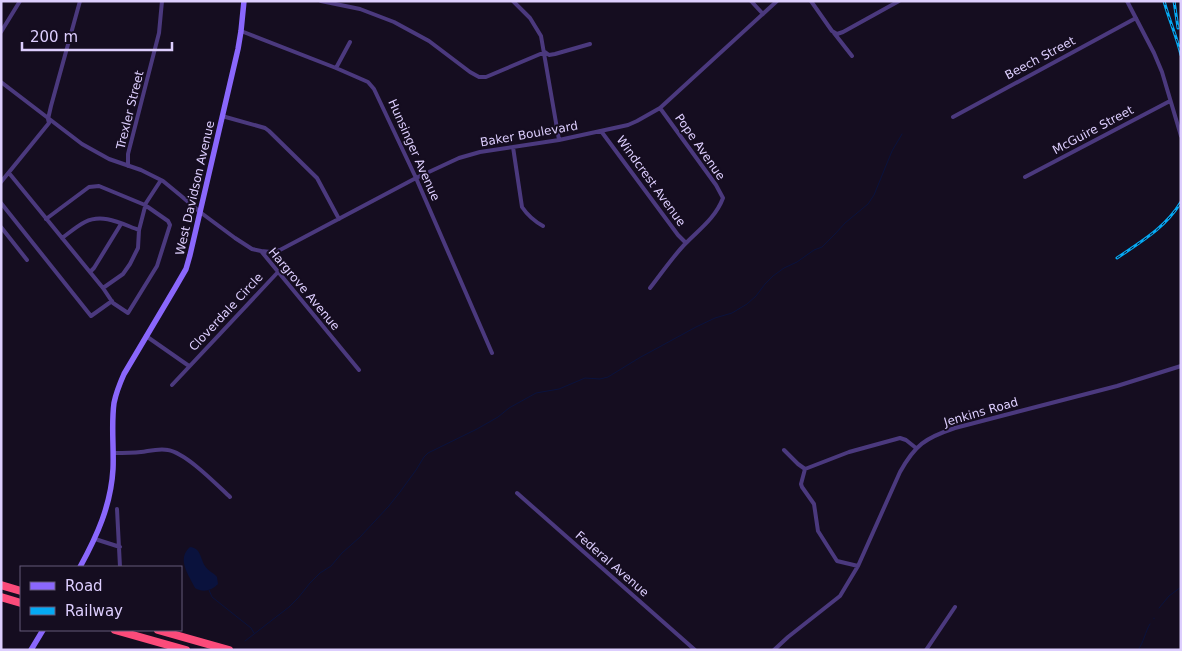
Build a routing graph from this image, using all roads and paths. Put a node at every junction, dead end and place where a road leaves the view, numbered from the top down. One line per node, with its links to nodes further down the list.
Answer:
1 (20, 1): 15 (street)
2 (80, 1): 27 (street)
3 (162, 1): 32 (street, Trexler Street)
4 (244, 1): 14 (street, West Davidson Avenue)
5 (321, 1): 19 (street)
6 (513, 1): 19 (street)
7 (752, 1): 12 (street)
8 (778, 1): 12 (street, Baker Boulevard)
9 (810, 1): 16 (street)
10 (899, 1): 16 (street)
11 (1127, 1): 13 (street)
12 (763, 14): 24 (street, Baker Boulevard)
13 (1136, 18): 23 (street); 26 (street, Beech Street)
14 (241, 31): 21 (street, Hunsinger Avenue); 25 (street, West Davidson Avenue)
15 (1, 32)
16 (834, 33): 20 (street)
17 (350, 42): 21 (street)
18 (590, 44): 19 (street)
19 (545, 52): 30 (street)
20 (852, 56)
21 (336, 68): 35 (street, Hunsinger Avenue)
22 (1, 82): 27 (street, Hargrove Avenue)
23 (1170, 100): 29 (street); 34 (street, McGuire Street)
24 (660, 108): 28 (street, Baker Boulevard); 48 (street, Pope Avenue)
25 (222, 116): 40 (street, West Davidson Avenue); 42 (street)
26 (953, 117)
27 (48, 119): 32 (street, Hargrove Avenue); 33 (street)
28 (602, 130): 30 (street, Baker Boulevard); 48 (street, Windcrest Avenue)
29 (1181, 136)
30 (559, 140): 31 (street, Baker Boulevard)
31 (514, 147): 35 (street, Baker Boulevard); 44 (street)
32 (128, 166): 36 (street, Hargrove Avenue)
33 (9, 173): 37 (street); 41 (street)
34 (1025, 177)
35 (416, 178): 42 (street, Baker Boulevard); 57 (street, Hunsinger Avenue)
36 (160, 180): 39 (street); 40 (street, Hargrove Avenue)
37 (1, 182)
38 (1, 203): 55 (street)
39 (146, 205): 41 (street); 46 (street); 55 (street)
40 (200, 212): 49 (street, Hargrove Avenue); 56 (street, West Davidson Avenue)
41 (46, 219): 47 (street)
42 (339, 219): 49 (street, Baker Boulevard)
43 (121, 224): 46 (street); 47 (street); 51 (street)
44 (543, 226)
45 (1, 227): 50 (street)
46 (139, 230): 53 (street)
47 (62, 238): 51 (street)
48 (686, 243): 54 (street)
49 (261, 251): 52 (street, Hargrove Avenue)
50 (27, 260)
51 (90, 272): 53 (street)
52 (278, 272): 58 (street, Cloverdale Circle); 60 (street, Hargrove Avenue)
53 (103, 288): 55 (street)
54 (650, 288)
55 (112, 301)
56 (146, 336): 58 (street, Cloverdale Circle); 64 (street, West Davidson Avenue)
57 (492, 353)
58 (189, 366): 61 (street, Cloverdale Circle)
59 (1181, 366): 62 (street, Jenkins Road)
60 (359, 370)
61 (172, 385)
62 (916, 448): 65 (street); 73 (street, Jenkins Road)
63 (784, 450): 65 (street)
64 (113, 452): 67 (street); 69 (street, West Davidson Avenue)
65 (805, 469): 73 (street)
66 (517, 493): 85 (street, Federal Avenue)
67 (230, 497)
68 (117, 509): 70 (street)
69 (95, 539): 70 (street); 71 (street, West Davidson Avenue)
70 (120, 547): 72 (street)
71 (81, 566)
72 (120, 566)
73 (858, 566): 86 (street, Jenkins Road)
74 (1, 585): 75 (highway)
75 (20, 591)
76 (1, 597): 77 (highway)
77 (20, 603)
78 (955, 607): 87 (street)
79 (42, 631): 82 (street)
80 (119, 631): 83 (highway)
81 (162, 631): 84 (highway)
82 (31, 650)
83 (186, 650)
84 (229, 650)
85 (695, 650)
86 (774, 650)
87 (926, 650)

